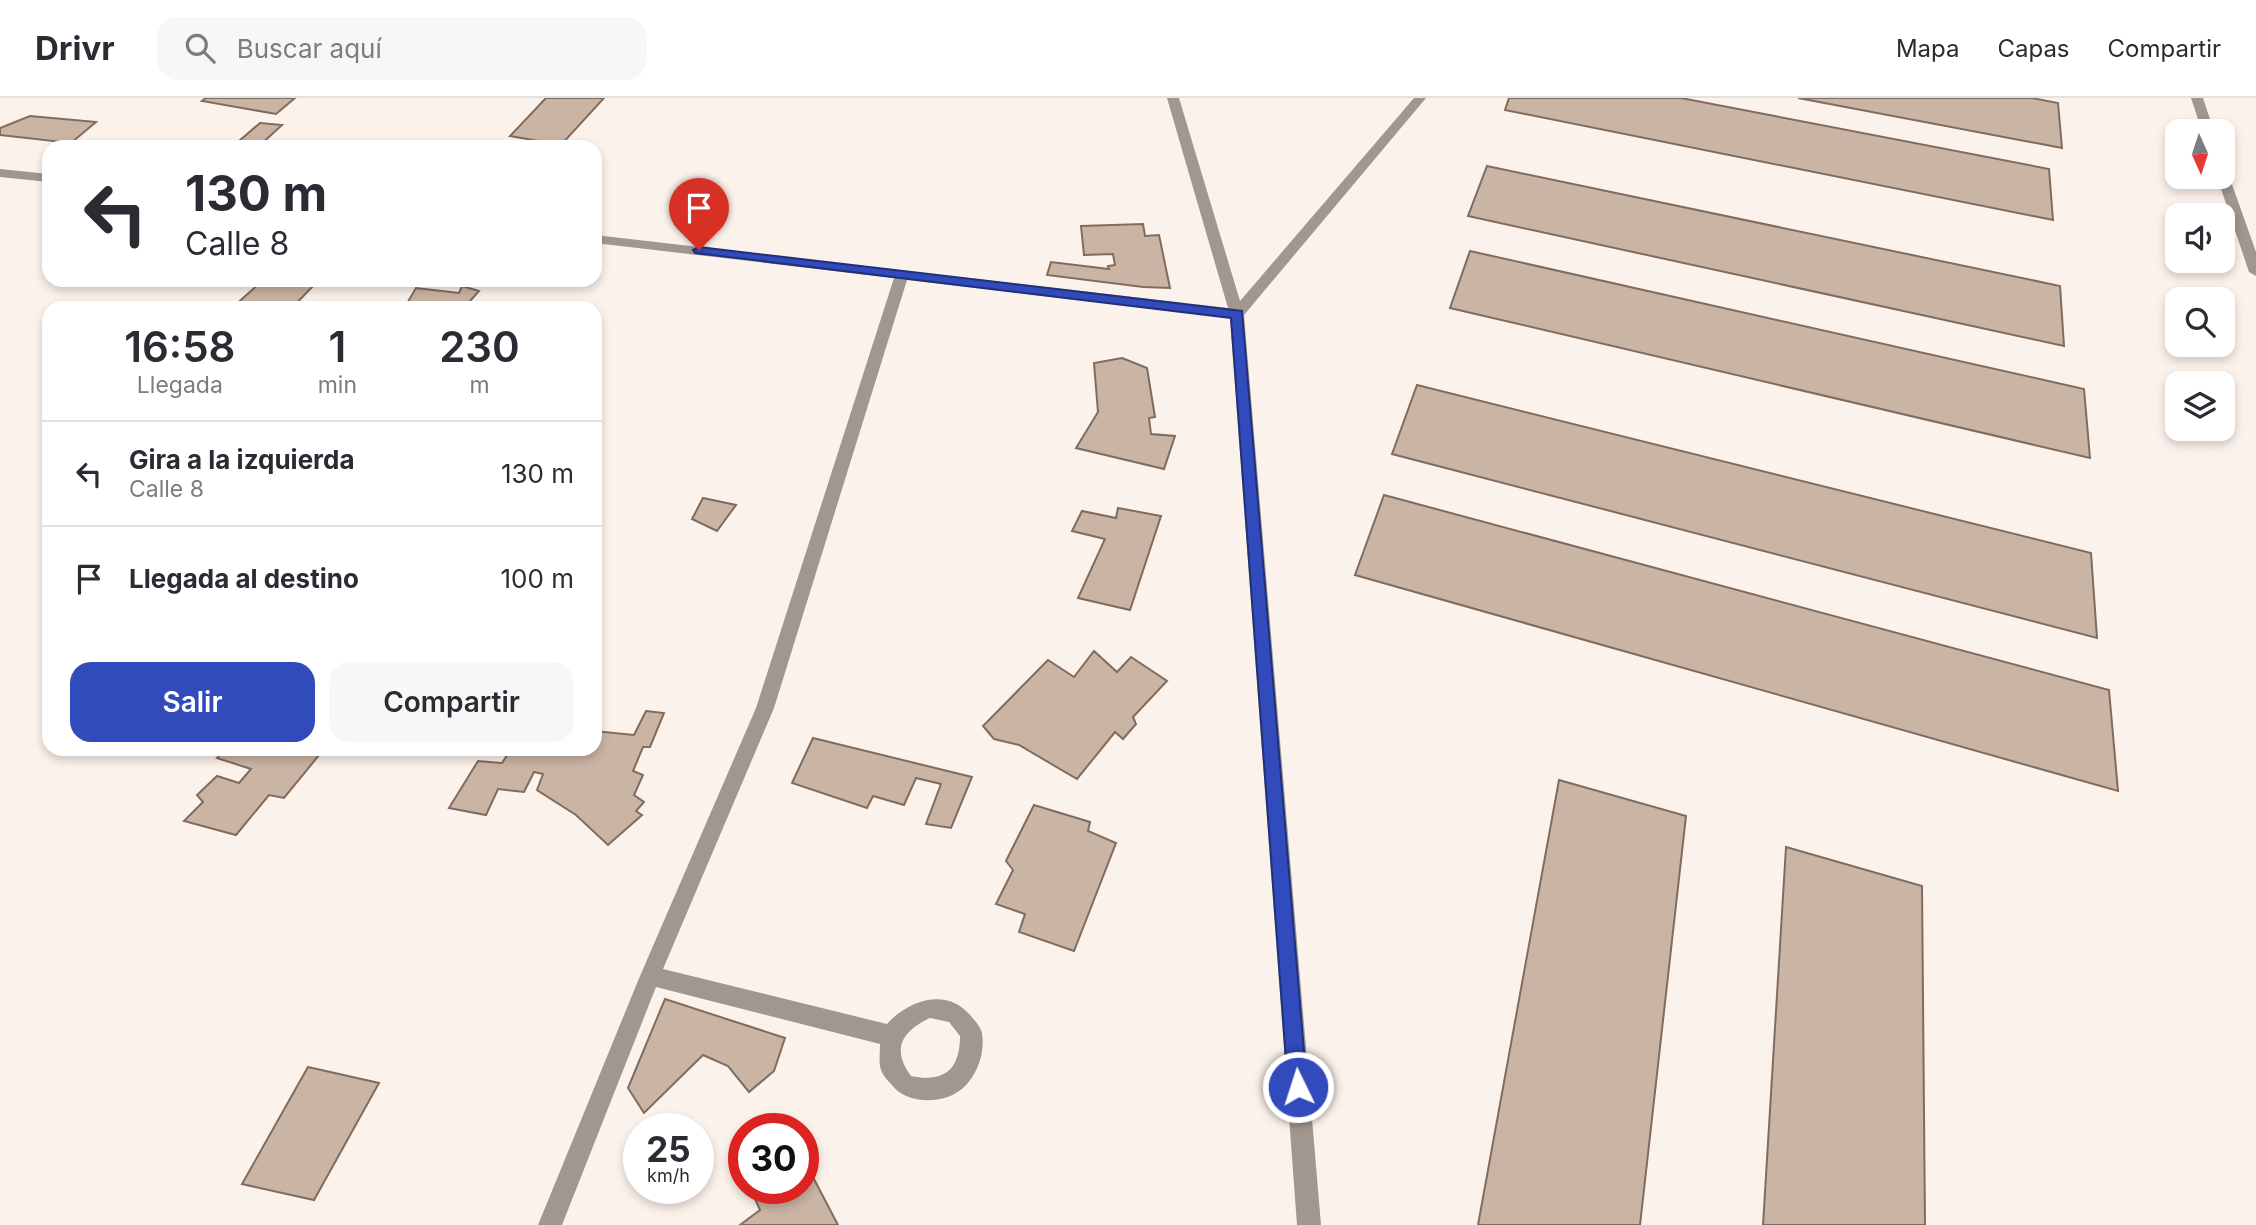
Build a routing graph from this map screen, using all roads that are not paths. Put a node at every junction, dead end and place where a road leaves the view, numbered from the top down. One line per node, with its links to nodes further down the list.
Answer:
1 (1173, 98): 11 (street)
2 (1420, 98): 11 (street)
3 (2197, 98): 4 (street)
4 (2204, 119)
5 (0, 173): 6 (street)
6 (42, 177)
7 (2227, 189): 9 (street)
8 (602, 240): 10 (street)
9 (2256, 272)
10 (902, 274): 11 (street); 12 (street)
11 (1237, 314): 15 (street)
12 (650, 976): 13 (street); 14 (street)
13 (891, 1036)
14 (550, 1225)
15 (1308, 1225)

